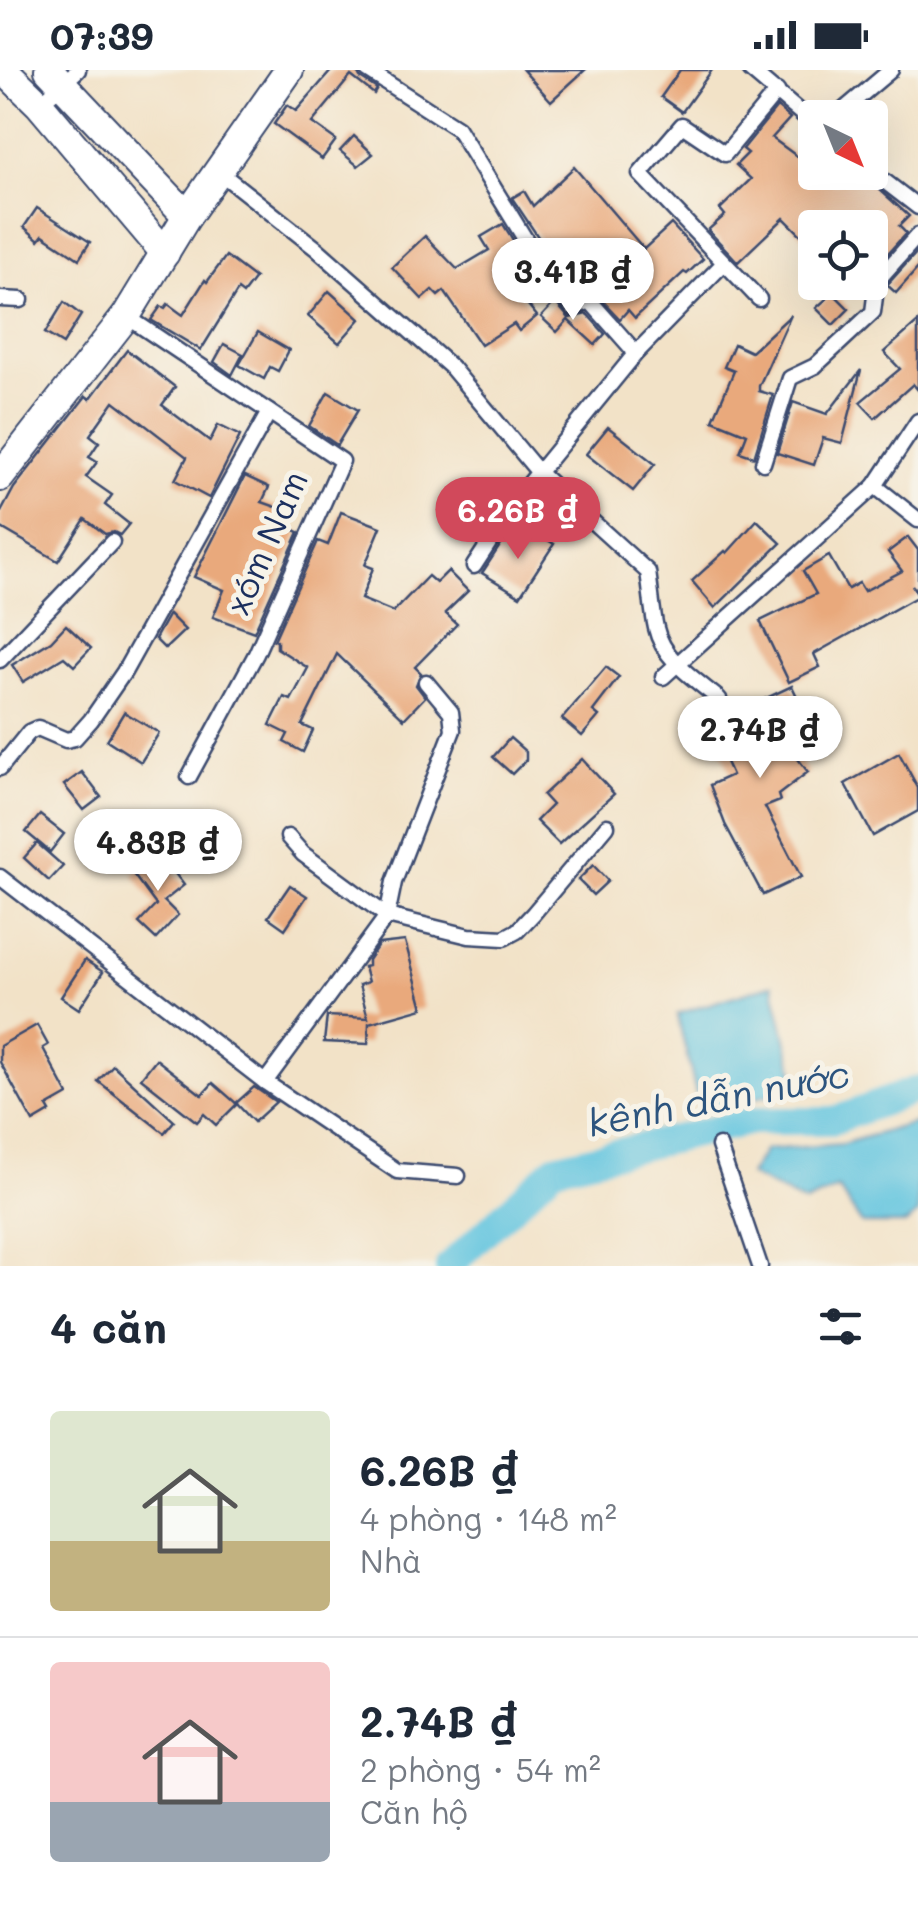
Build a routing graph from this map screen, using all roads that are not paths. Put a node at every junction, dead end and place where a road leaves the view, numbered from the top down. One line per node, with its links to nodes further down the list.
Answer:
1 (289, 70): 11 (street)
2 (367, 70): 22 (lane)
3 (750, 70): 7 (lane)
4 (891, 70): 8 (lane)
5 (6, 74): 9 (street)
6 (63, 75): 9 (lane); 14 (street)
7 (777, 91): 10 (lane); 17 (lane)
8 (855, 100)
9 (39, 104): 16 (street)
10 (798, 110)
11 (218, 171): 14 (street); 26 (lane)
12 (888, 184): 13 (lane)
13 (918, 207)
14 (188, 216): 16 (street)
15 (918, 235): 25 (lane)
16 (165, 253): 21 (street)
17 (724, 263): 20 (lane); 22 (lane)
18 (0, 299): 19 (lane)
19 (21, 300)
20 (759, 300)
21 (126, 316): 23 (lane, xóm Nam); 27 (street)
22 (636, 353): 26 (lane)
23 (270, 412): 37 (lane); 38 (lane, xóm Nam)
24 (918, 421): 28 (lane)
25 (763, 463)
26 (540, 474): 31 (lane); 33 (lane)
27 (0, 477)
28 (875, 486): 29 (lane); 33 (lane)
29 (918, 520)
30 (112, 542): 32 (lane)
31 (474, 566)
32 (0, 660)
33 (677, 664): 34 (lane); 36 (lane)
34 (662, 677)
35 (426, 682): 42 (lane)
36 (720, 699)
37 (0, 768)
38 (188, 777)
39 (607, 826): 42 (lane)
40 (288, 838): 42 (lane)
41 (0, 877): 43 (lane)
42 (387, 916): 43 (lane)
43 (266, 1082): 45 (lane)
44 (719, 1146): 46 (lane)
45 (458, 1176)
46 (760, 1266)

